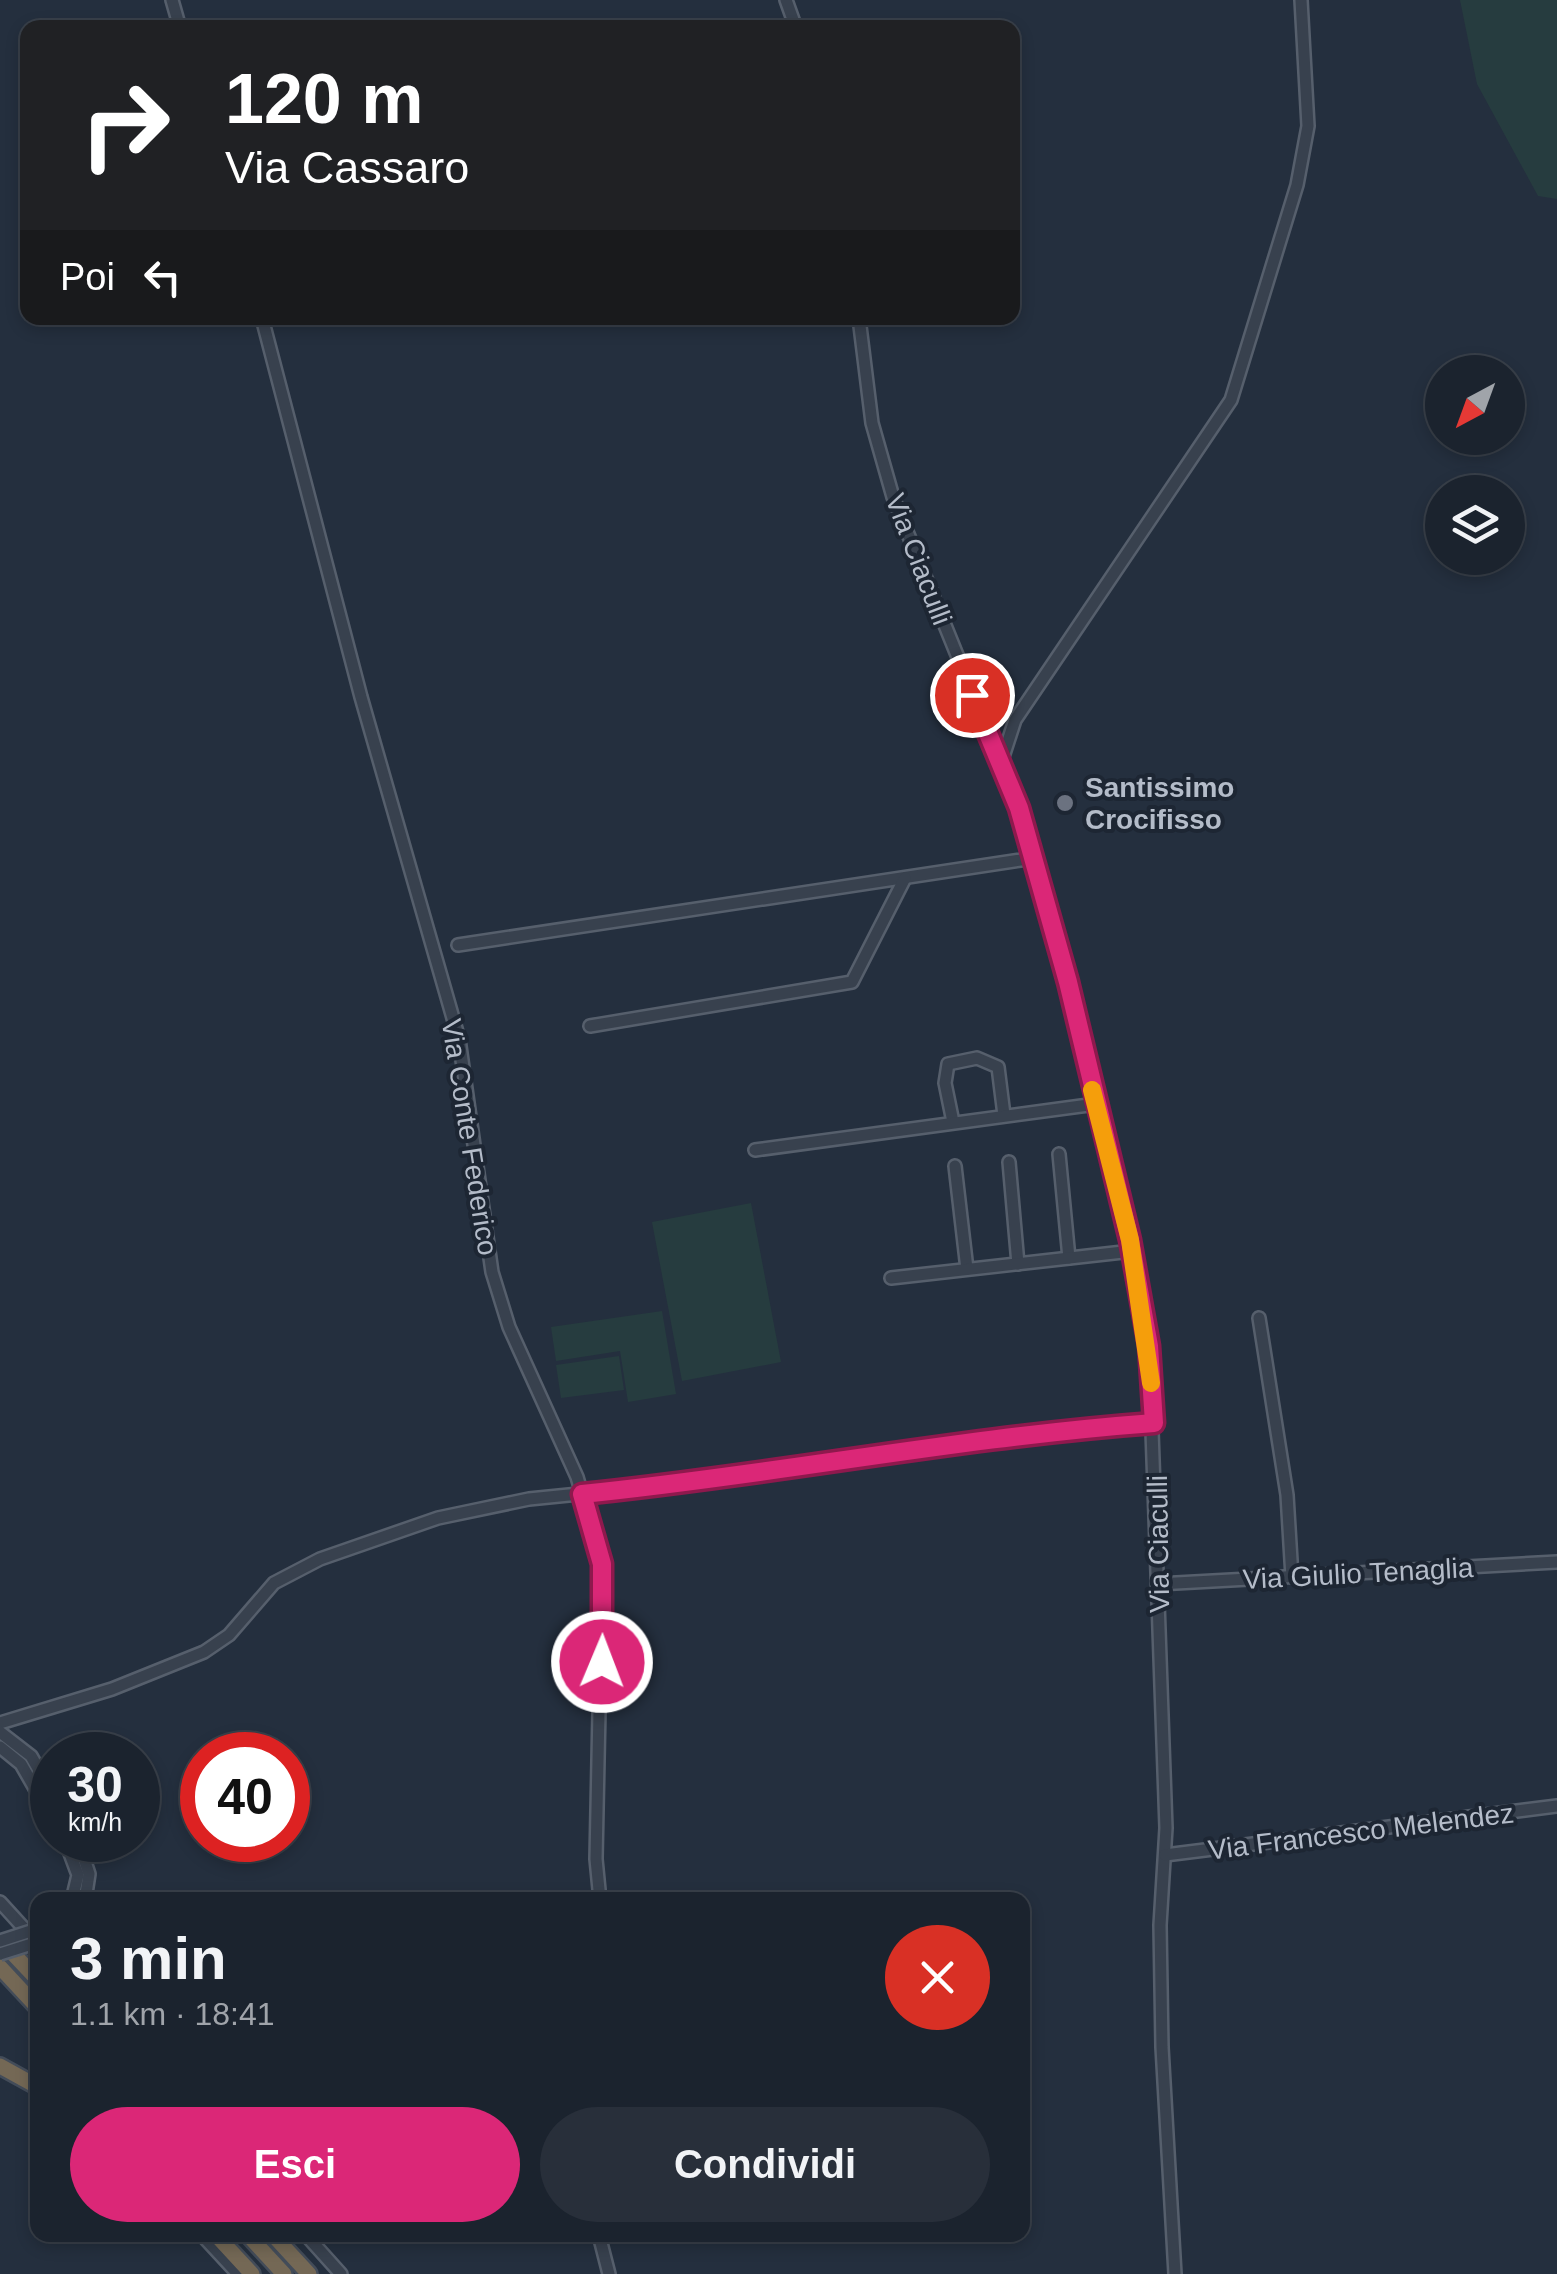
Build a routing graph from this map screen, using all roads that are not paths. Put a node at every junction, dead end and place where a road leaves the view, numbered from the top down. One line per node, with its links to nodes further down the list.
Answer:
1 (1300, 0): 4 (street)
2 (264, 325): 23 (street, Via Conte Federico)
3 (860, 325): 4 (street, Via Ciaculli)
4 (1000, 766): 5 (street, Via Ciaculli)
5 (1034, 858): 6 (street); 9 (street, Via Ciaculli)
6 (905, 878): 7 (street); 8 (street)
7 (458, 944)
8 (590, 1026)
9 (1096, 1104): 10 (street); 16 (street, Via Ciaculli)
10 (1004, 1114): 11 (street); 11 (street)
11 (953, 1122): 12 (street)
12 (755, 1150)
13 (1058, 1154): 17 (street)
14 (1009, 1162): 18 (street)
15 (955, 1166): 19 (street)
16 (1132, 1251): 17 (street); 22 (street, Via Ciaculli)
17 (1069, 1258): 18 (street)
18 (1018, 1264): 19 (street)
19 (967, 1270): 20 (street)
20 (890, 1278)
21 (1259, 1318): 25 (street)
22 (1154, 1423): 23 (street); 26 (street, Via Ciaculli)
23 (582, 1494): 27 (street); 38 (street, Via Conte Federico)
24 (1557, 1562): 25 (street, Via Giulio Tenaglia)
25 (1292, 1577): 26 (street, Via Giulio Tenaglia)
26 (1158, 1584): 33 (street, Via Ciaculli)
27 (0, 1723)
28 (0, 1732): 30 (street)
29 (0, 1747): 31 (street)
30 (30, 1755)
31 (30, 1780)
32 (1557, 1806): 33 (street, Via Francesco Melendez)
33 (1165, 1855): 62 (street, Via Ciaculli)
34 (73, 1862): 36 (street)
35 (85, 1862): 37 (street)
36 (74, 1892)
37 (86, 1892)
38 (599, 1892)
39 (0, 1902): 41 (street)
40 (30, 1931): 42 (street, bridge)
41 (30, 1934)
42 (0, 1940): 46 (highway)
43 (30, 1945): 44 (street, bridge)
44 (0, 1954)
45 (0, 1967): 47 (highway)
46 (30, 1972)
47 (30, 1999)
48 (0, 2066): 49 (highway)
49 (30, 2083)
50 (208, 2242): 56 (street)
51 (222, 2242): 57 (highway)
52 (254, 2242): 58 (highway)
53 (279, 2242): 59 (highway)
54 (312, 2242): 60 (street)
55 (602, 2242): 61 (street)
56 (238, 2274)
57 (252, 2274)
58 (284, 2274)
59 (309, 2274)
60 (341, 2274)
61 (609, 2274)
62 (1175, 2274)

